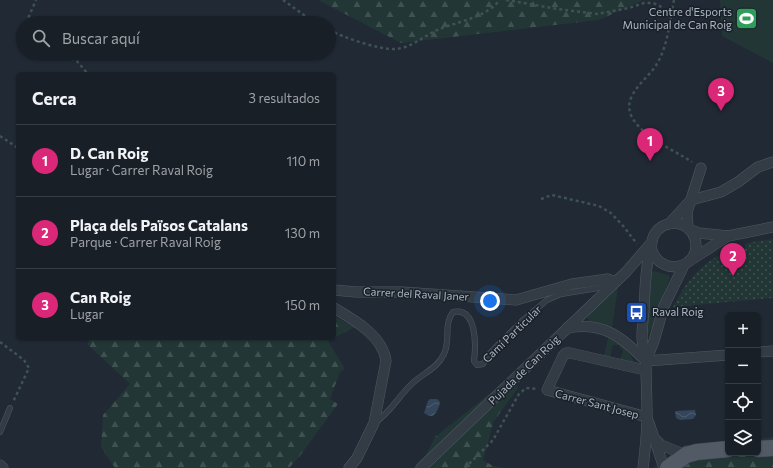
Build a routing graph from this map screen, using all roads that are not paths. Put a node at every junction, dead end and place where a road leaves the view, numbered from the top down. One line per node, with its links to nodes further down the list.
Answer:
1 (773, 162): 3 (street)
2 (700, 171): 3 (street)
3 (691, 200): 4 (street); 6 (street)
4 (669, 224): 6 (street); 8 (street)
5 (773, 227): 7 (street)
6 (688, 229): 7 (street); 9 (street)
7 (728, 236): 9 (street)
8 (648, 247): 10 (street); 11 (street); 12 (street, Pujada de Can Roig)
9 (687, 262): 10 (street); 20 (street)
10 (662, 264): 11 (street, Pujada de Can Roig)
11 (647, 267): 12 (street, Pujada de Can Roig); 20 (street)
12 (626, 272): 13 (street, Pujada de Can Roig)
13 (613, 284): 14 (street, Carrer del Raval Janer); 16 (street, Pujada de Can Roig); 23 (lane, Camí Particular)
14 (336, 290)
15 (336, 309): 23 (street)
16 (567, 328): 20 (street); 33 (street, Pujada de Can Roig)
17 (773, 351): 18 (street)
18 (761, 352)
19 (725, 355): 20 (street)
20 (645, 366): 22 (street); 22 (street, Carrer Sant Josep)
21 (10, 408): 24 (lane)
22 (647, 417): 25 (street); 34 (street)
23 (374, 424): 32 (street)
24 (0, 432)
25 (654, 438): 29 (street); 35 (street)
26 (773, 448): 28 (main road)
27 (725, 449): 29 (main road)
28 (761, 449)
29 (686, 455): 36 (main road)
30 (0, 465): 31 (street)
31 (3, 468)
32 (349, 468)
33 (421, 468)
34 (643, 468)
35 (664, 468)
36 (668, 468)

